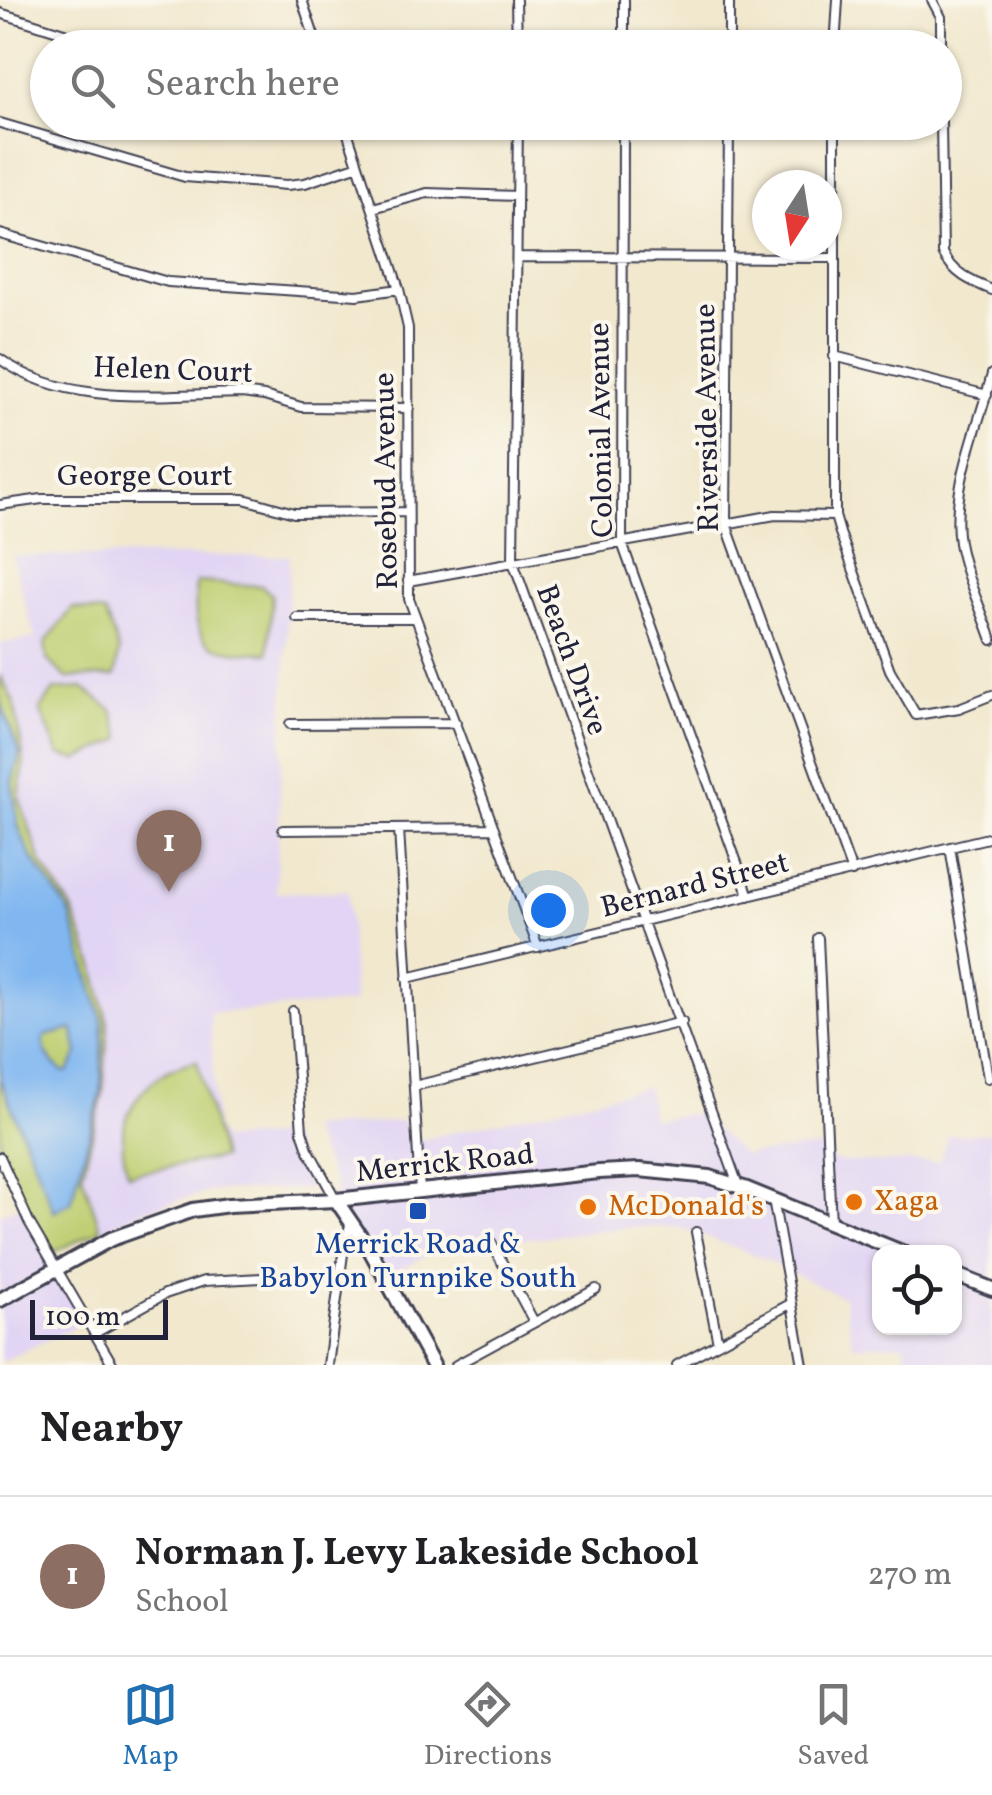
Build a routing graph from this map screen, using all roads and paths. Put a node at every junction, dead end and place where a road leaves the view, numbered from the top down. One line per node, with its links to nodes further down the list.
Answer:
1 (302, 0): 9 (street)
2 (516, 0): 10 (street)
3 (624, 0): 11 (street)
4 (729, 0): 12 (street)
5 (838, 0): 13 (street)
6 (932, 0): 14 (street)
7 (0, 13): 8 (street)
8 (54, 30)
9 (312, 30)
10 (517, 30)
11 (624, 30)
12 (729, 30)
13 (836, 30)
14 (941, 30)
15 (0, 123): 16 (street)
16 (30, 132)
17 (58, 140): 24 (street)
18 (349, 140): 24 (street, Rosebud Avenue)
19 (518, 140): 26 (street, Beach Drive)
20 (624, 140): 30 (street, Colonial Avenue)
21 (729, 140): 31 (street, Riverside Avenue)
22 (835, 140): 25 (street)
23 (941, 140): 35 (street)
24 (356, 166): 27 (street, Rosebud Avenue)
25 (835, 170)
26 (517, 196): 27 (street); 29 (street, Beach Drive)
27 (373, 208): 34 (street, Rosebud Avenue)
28 (0, 234): 34 (street)
29 (517, 257): 30 (street); 46 (street, Beach Drive)
30 (623, 258): 31 (street); 45 (street, Colonial Avenue)
31 (729, 258): 32 (street); 44 (street, Riverside Avenue)
32 (752, 258)
33 (834, 260): 36 (street)
34 (399, 289): 40 (street, Rosebud Avenue)
35 (992, 290)
36 (834, 356): 39 (street); 43 (street)
37 (0, 359): 40 (street, Helen Court)
38 (992, 374): 39 (street)
39 (987, 395): 50 (street)
40 (408, 408): 42 (street, Rosebud Avenue)
41 (0, 505): 42 (street, George Court)
42 (408, 512): 47 (street, Rosebud Avenue)
43 (835, 516): 44 (street); 51 (street)
44 (726, 524): 45 (street); 59 (street, Riverside Avenue)
45 (622, 543): 46 (street); 60 (street, Colonial Avenue)
46 (513, 562): 47 (street); 61 (street, Beach Drive)
47 (408, 582): 49 (street, Rosebud Avenue)
48 (297, 618): 49 (street)
49 (416, 618): 52 (street, Rosebud Avenue)
50 (992, 640)
51 (992, 695)
52 (456, 723): 53 (street); 54 (street, Rosebud Avenue)
53 (290, 724)
54 (494, 828): 55 (street); 63 (street, Rosebud Avenue)
55 (399, 829): 56 (street); 64 (street)
56 (283, 830)
57 (992, 837): 58 (street, Bernard Street)
58 (950, 847): 59 (street, Bernard Street); 67 (street)
59 (852, 872): 60 (street, Bernard Street)
60 (750, 896): 61 (street, Bernard Street)
61 (644, 922): 63 (street, Bernard Street); 66 (street, Beach Drive)
62 (818, 938): 74 (street)
63 (538, 947): 64 (street, Bernard Street)
64 (408, 978): 68 (street)
65 (293, 1011): 72 (street)
66 (682, 1022): 68 (street); 70 (street, Beach Drive)
67 (988, 1078)
68 (414, 1086): 71 (street)
69 (0, 1159): 79 (street)
70 (738, 1186): 71 (main road, Merrick Road); 73 (main road, Merrick Road)
71 (420, 1192): 72 (main road, Merrick Road)
72 (336, 1200): 75 (main road); 79 (main road, Merrick Road)
73 (773, 1200): 74 (main road, Merrick Road); 85 (street)
74 (831, 1224): 78 (main road, Merrick Road)
75 (350, 1225): 80 (street); 91 (main road)
76 (696, 1232): 88 (street)
77 (491, 1242): 86 (street)
78 (884, 1245)
79 (57, 1268): 84 (main road, Merrick Road); 87 (street)
80 (341, 1274): 87 (street); 90 (street)
81 (962, 1277): 83 (main road)
82 (596, 1289): 86 (street)
83 (992, 1289)
84 (0, 1300)
85 (792, 1303): 88 (street); 94 (street)
86 (534, 1322): 92 (street)
87 (96, 1332): 89 (street)
88 (718, 1343): 93 (street)
89 (113, 1365)
90 (328, 1365)
91 (433, 1365)
92 (456, 1365)
93 (677, 1365)
94 (803, 1365)

